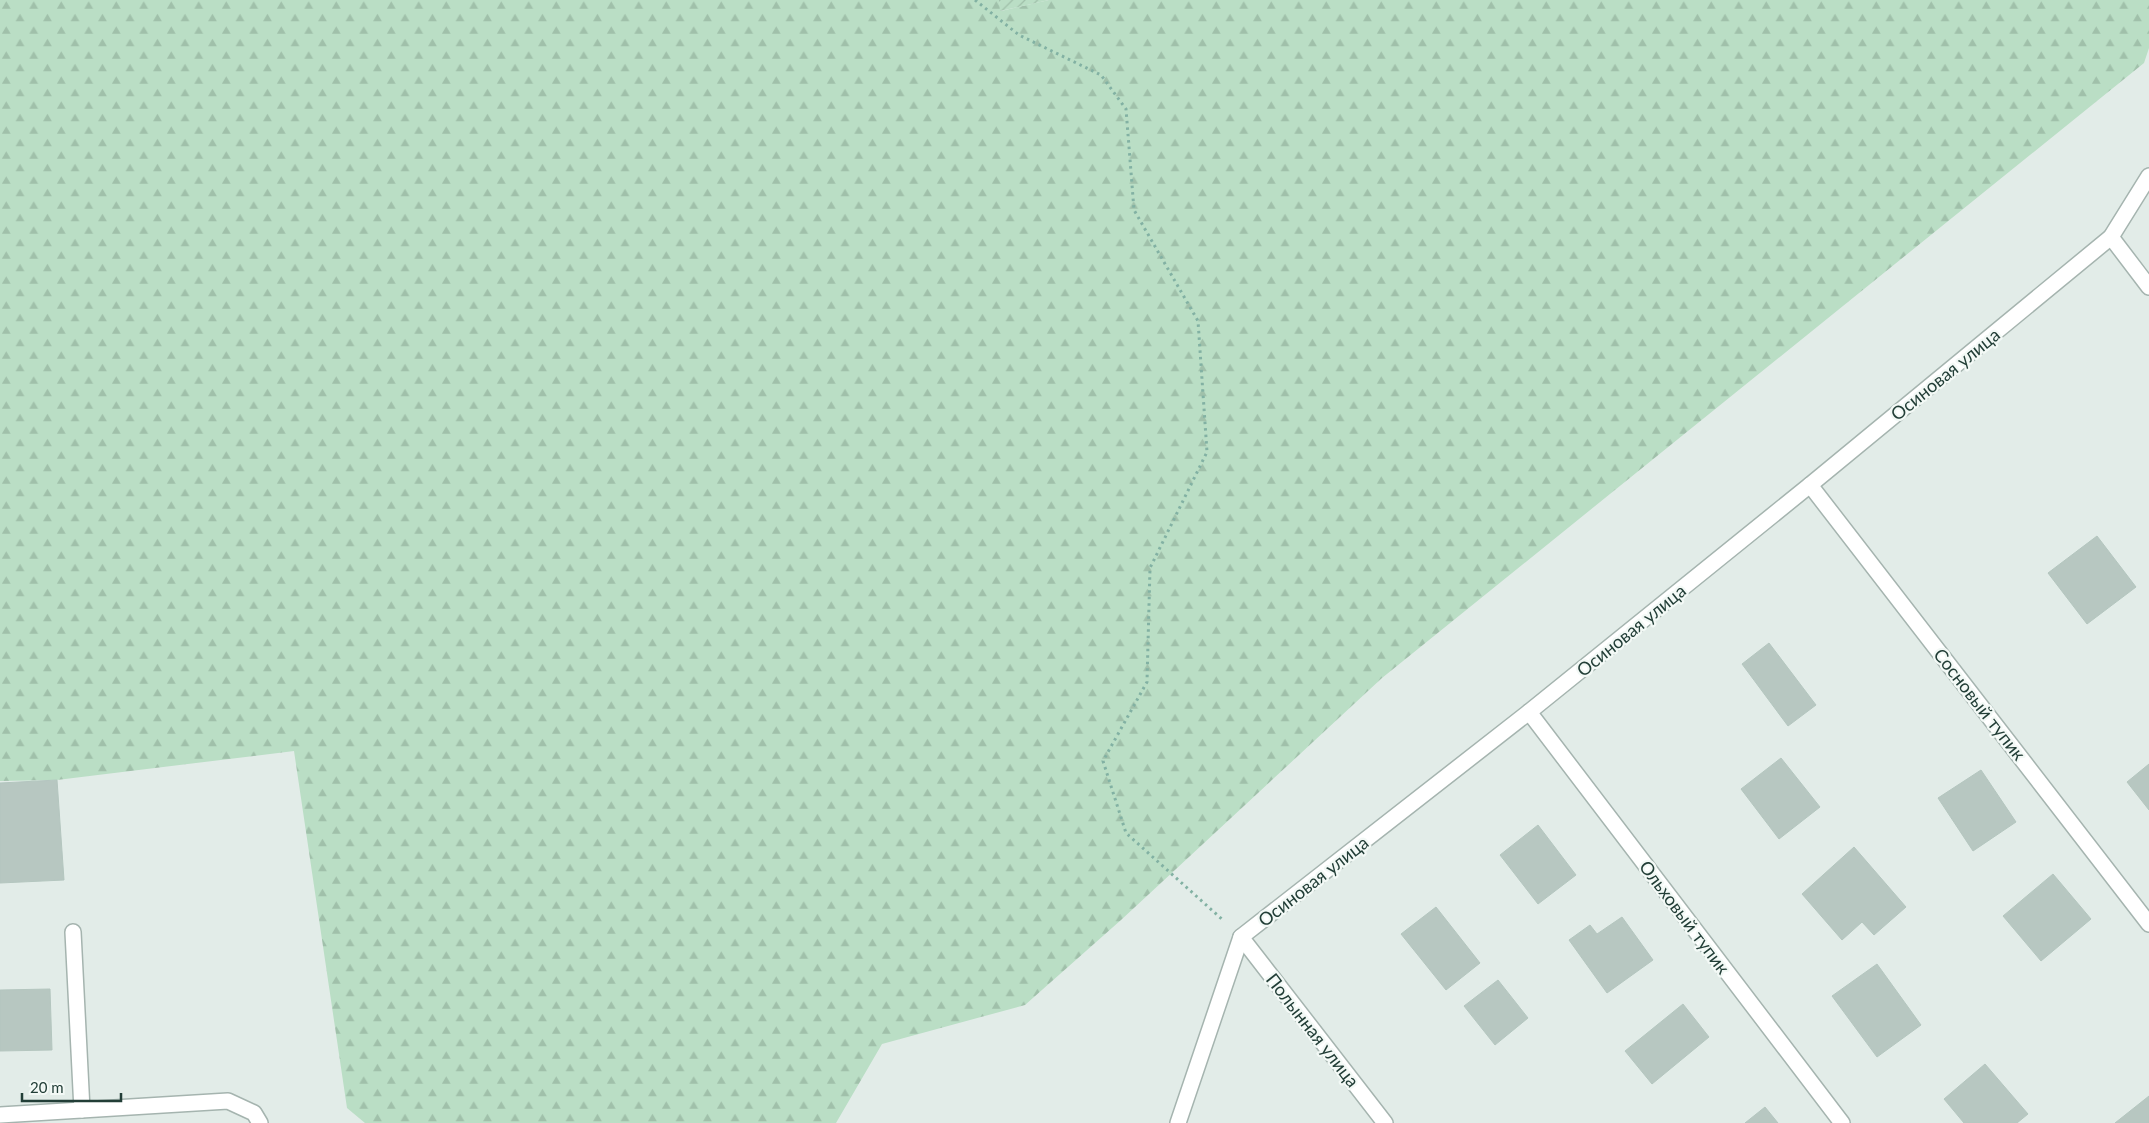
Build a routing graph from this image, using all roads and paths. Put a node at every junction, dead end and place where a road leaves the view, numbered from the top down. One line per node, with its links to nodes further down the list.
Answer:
1 (975, 0): 9 (path)
2 (2149, 176): 3 (lane, Осиновая улица)
3 (2111, 237): 4 (lane); 5 (lane, Осиновая улица)
4 (2149, 287)
5 (1810, 485): 6 (lane, Осиновая улица); 7 (lane, Сосновый тупик)
6 (1529, 712): 9 (lane, Осиновая улица); 15 (lane, Ольховый тупик)
7 (2149, 924)
8 (73, 932): 10 (lane)
9 (1241, 937): 13 (lane, Осиновая улица); 14 (lane, Полынная улица)
10 (82, 1110): 11 (lane); 12 (lane)
11 (0, 1115)
12 (260, 1123)
13 (1178, 1123)
14 (1385, 1123)
15 (1842, 1123)

